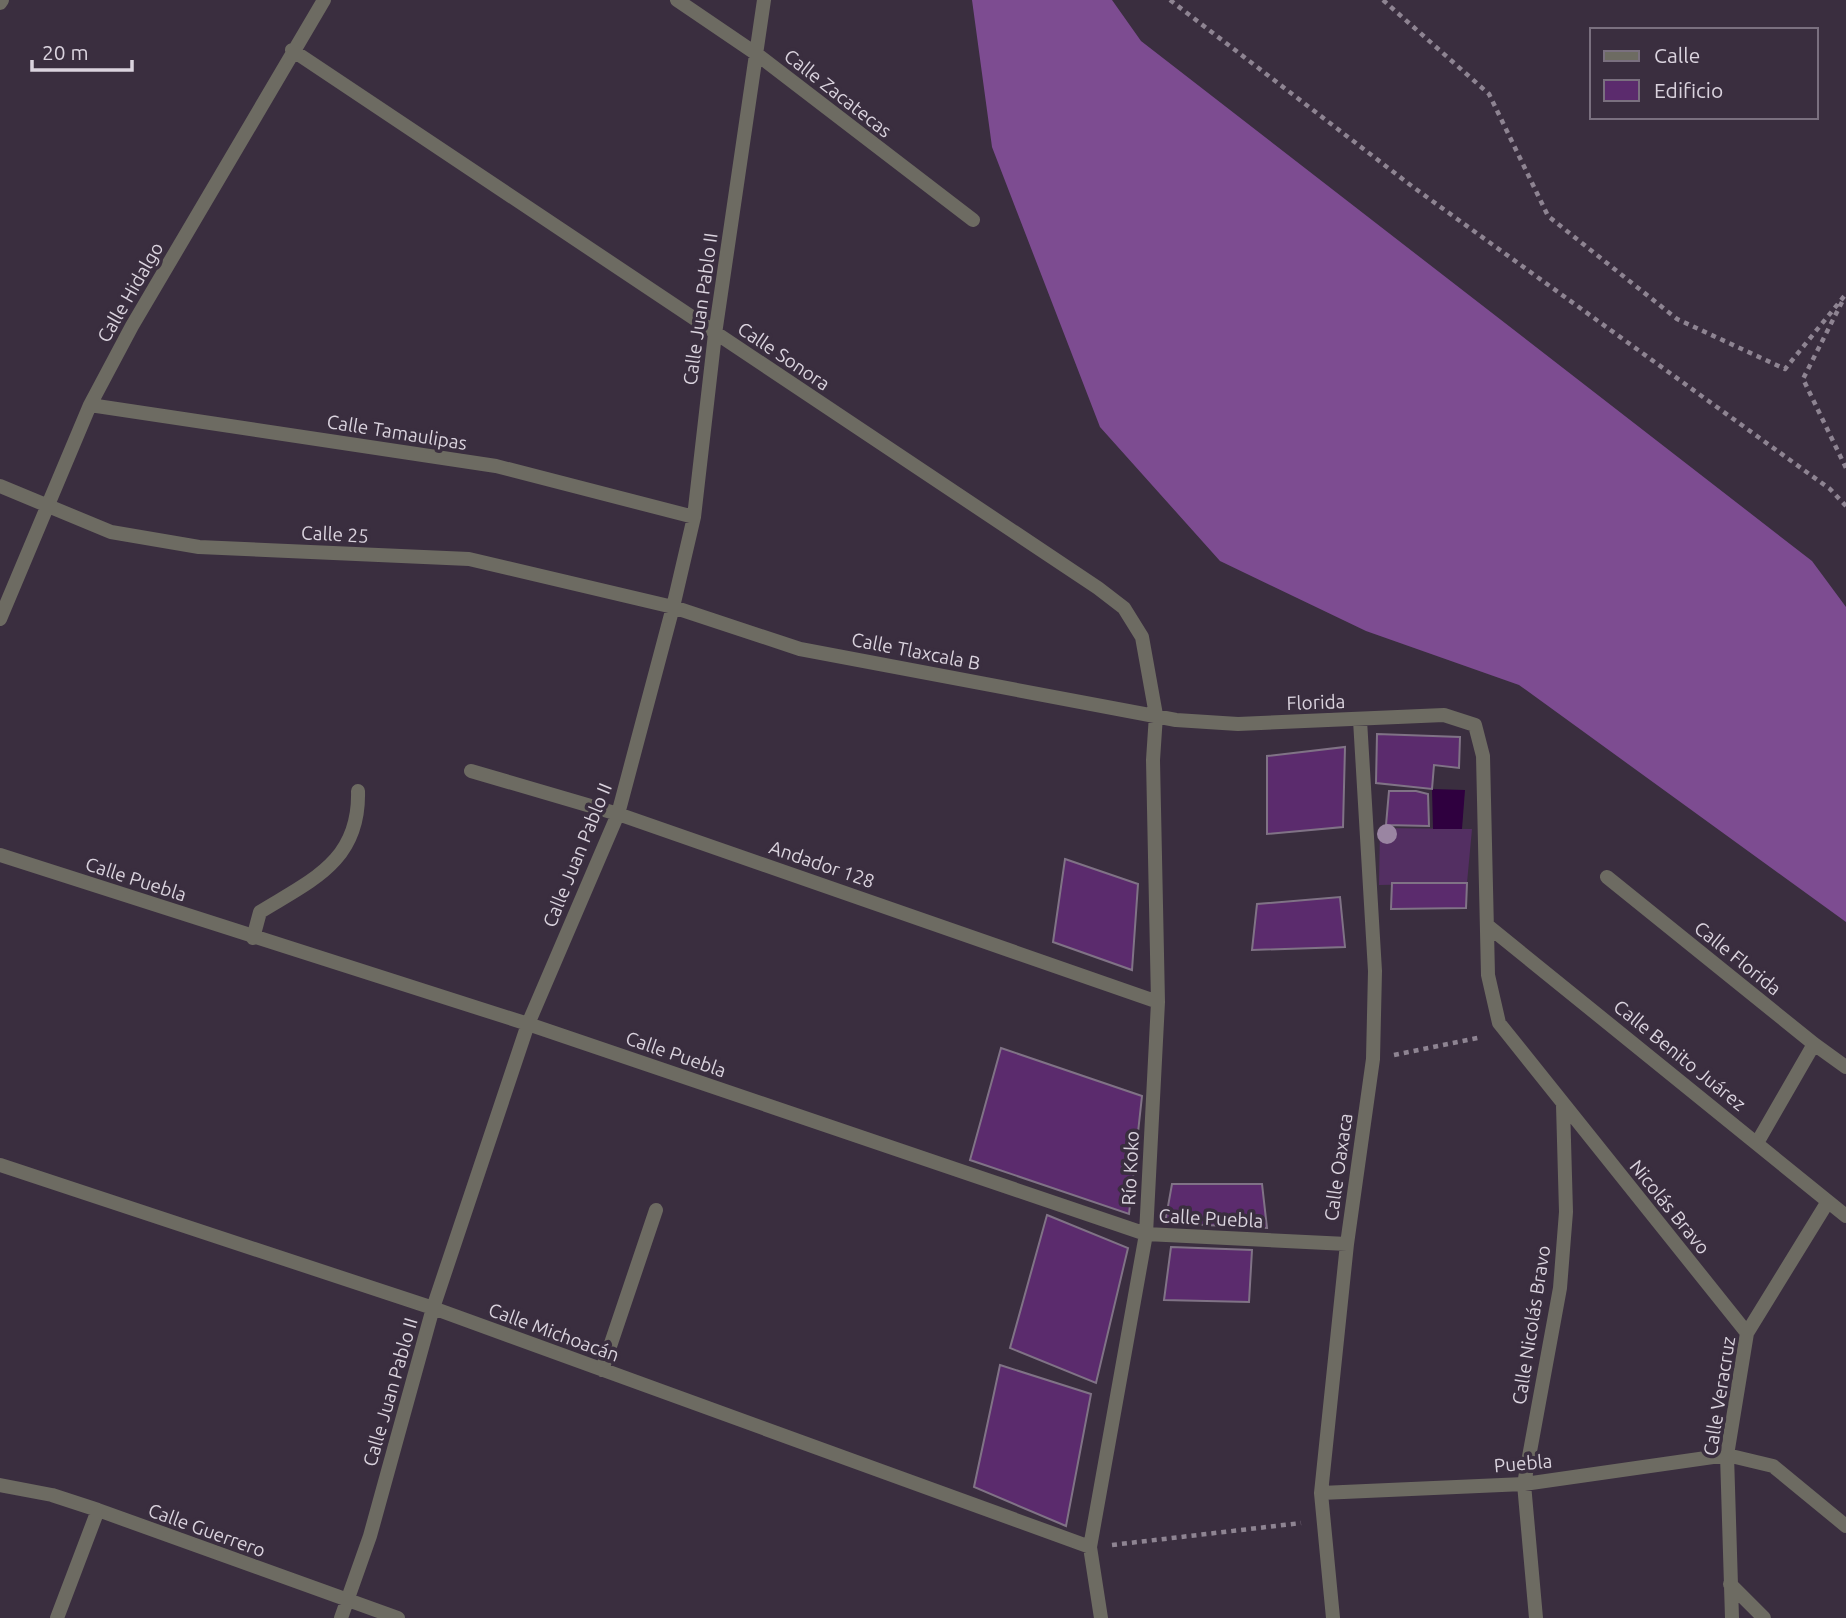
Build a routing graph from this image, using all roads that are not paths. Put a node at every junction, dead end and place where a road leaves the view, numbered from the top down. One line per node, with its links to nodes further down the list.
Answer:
1 (324, 0): 4 (street, Calle Hidalgo)
2 (677, 0): 5 (street, Calle Zacatecas)
3 (764, 0): 5 (street, Calle Juan Pablo II)
4 (292, 50): 7 (street, Calle Sonora); 8 (street, Calle Hidalgo)
5 (758, 55): 6 (street, Calle Zacatecas); 7 (street, Calle Juan Pablo II)
6 (973, 220)
7 (715, 334): 11 (street, Calle Juan Pablo II); 14 (street, Calle Sonora)
8 (90, 405): 10 (street, Calle Hidalgo); 11 (street, Calle Tamaulipas)
9 (0, 486): 10 (street, Calle 25)
10 (47, 506): 12 (street, Calle 25); 13 (street, Calle Hidalgo)
11 (694, 517): 12 (street, Calle Juan Pablo II)
12 (673, 607): 14 (street, Calle Tlaxcala B); 18 (street, Calle Juan Pablo II)
13 (0, 619)
14 (1156, 715): 15 (street, Florida); 23 (street, Río Koko)
15 (1360, 720): 21 (street, Florida); 34 (street, Calle Oaxaca)
16 (471, 771): 18 (street, Andador 128)
17 (358, 791): 22 (street)
18 (618, 814): 23 (street, Andador 128); 24 (street, Calle Juan Pablo II)
19 (0, 855): 22 (street, Calle Puebla)
20 (1607, 877): 25 (street, Calle Florida)
21 (1488, 926): 27 (street); 28 (street, Calle Benito Juárez)
22 (253, 938): 24 (street, Calle Puebla)
23 (1158, 1002): 33 (street, Río Koko)
24 (528, 1024): 33 (street, Calle Puebla); 35 (street, Calle Juan Pablo II)
25 (1814, 1044): 26 (street, Calle Florida); 28 (street)
26 (1846, 1067)
27 (1563, 1105): 36 (street, Nicolás Bravo); 39 (street, Calle Nicolás Bravo)
28 (1757, 1143): 30 (street, Calle Benito Juárez)
29 (0, 1165): 35 (street, Calle Michoacán)
30 (1827, 1203): 32 (street, Calle Benito Juárez); 36 (street, Calle Veracruz)
31 (656, 1210): 37 (street)
32 (1846, 1216)
33 (1146, 1234): 34 (street, Calle Puebla); 44 (street, Río Koko)
34 (1347, 1244): 41 (street, Calle Oaxaca)
35 (433, 1308): 37 (street, Calle Michoacán); 46 (street, Calle Juan Pablo II)
36 (1747, 1333): 38 (street, Calle Veracruz)
37 (602, 1370): 44 (street, Calle Michoacán)
38 (1727, 1455): 39 (street, Puebla); 43 (street); 45 (street, Calle Veracruz)
39 (1524, 1484): 41 (street, Puebla); 52 (street, Calle Nicolás Bravo)
40 (0, 1485): 42 (street, Calle Guerrero)
41 (1321, 1493): 51 (street, Calle Oaxaca)
42 (98, 1510): 46 (street, Calle Guerrero); 47 (street)
43 (1846, 1526)
44 (1090, 1547): 50 (street, Río Koko)
45 (1730, 1584): 53 (street, Calle Veracruz); 54 (street)
46 (347, 1602): 48 (street, Calle Juan Pablo II); 49 (street, Calle Guerrero)
47 (57, 1618)
48 (341, 1618)
49 (398, 1618)
50 (1101, 1618)
51 (1332, 1618)
52 (1536, 1618)
53 (1732, 1618)
54 (1764, 1618)

